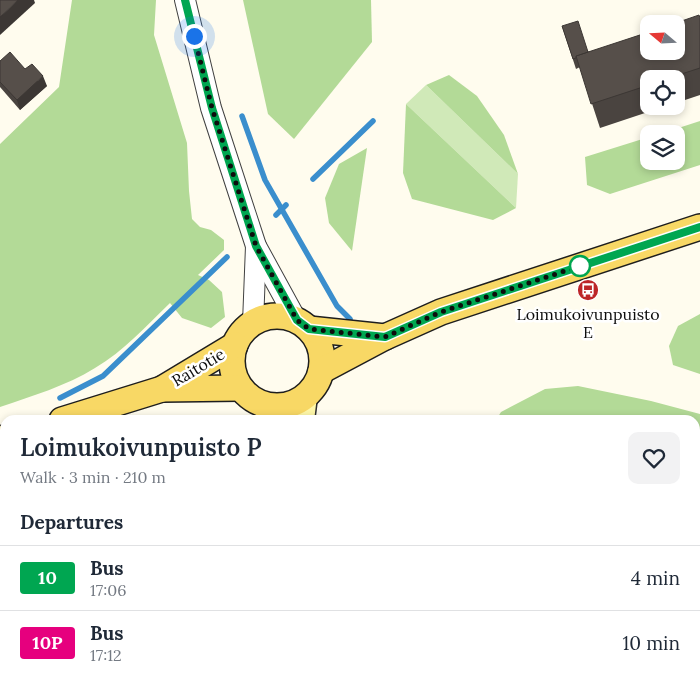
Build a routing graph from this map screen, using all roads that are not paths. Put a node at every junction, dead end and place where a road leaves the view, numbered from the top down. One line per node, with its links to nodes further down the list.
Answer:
1 (185, 0): 3 (street)
2 (700, 227): 6 (main road)
3 (256, 246): 4 (street); 5 (street)
4 (253, 323): 5 (main road); 7 (main road)
5 (303, 325): 6 (main road); 8 (main road)
6 (385, 337): 8 (main road)
7 (234, 345): 9 (main road); 10 (main road, Raitotie)
8 (321, 371): 11 (main road)
9 (240, 388): 10 (main road, Raitotie); 12 (main road)
10 (162, 389): 13 (main road, Raitotie)
11 (304, 408): 12 (main road)
12 (267, 412)
13 (78, 415)

